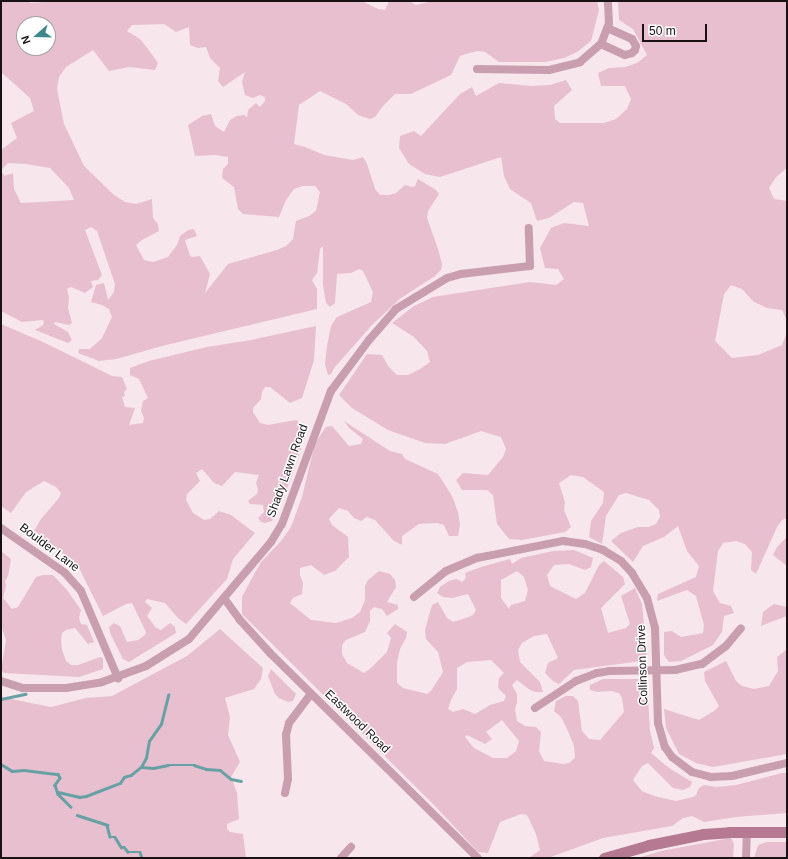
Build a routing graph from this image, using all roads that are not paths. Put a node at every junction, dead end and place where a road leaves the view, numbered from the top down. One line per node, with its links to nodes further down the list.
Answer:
1 (608, 1): 2 (street)
2 (607, 28): 3 (street); 3 (street)
3 (601, 44): 4 (street)
4 (477, 69)
5 (529, 228): 8 (street, Shady Lawn Road)
6 (1, 528): 11 (street, Boulder Lane)
7 (414, 597): 10 (street, Collinson Drive)
8 (224, 598): 11 (street, Shady Lawn Road); 13 (street, Eastwood Road)
9 (741, 628): 10 (street)
10 (656, 671): 14 (street); 15 (street, Collinson Drive)
11 (118, 678): 12 (street, Shady Lawn Road)
12 (1, 681)
13 (311, 694): 16 (street); 21 (street, Eastwood Road)
14 (535, 708)
15 (787, 763)
16 (285, 793)
17 (747, 831): 18 (street); 22 (street); 23 (street)
18 (787, 832)
19 (351, 847): 20 (street)
20 (341, 858)
21 (478, 858)
22 (604, 858)
23 (746, 858)

